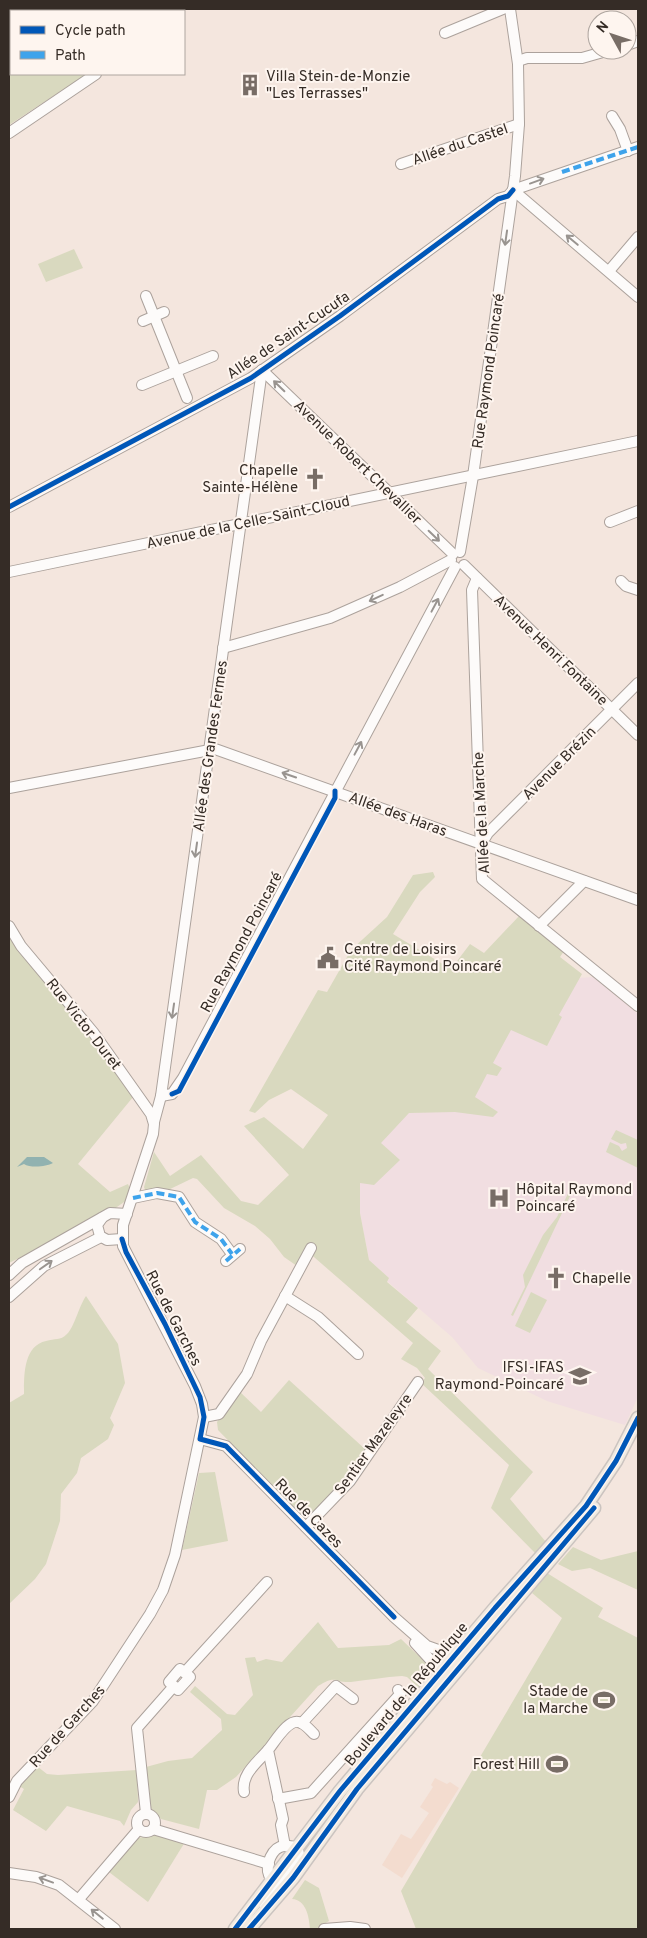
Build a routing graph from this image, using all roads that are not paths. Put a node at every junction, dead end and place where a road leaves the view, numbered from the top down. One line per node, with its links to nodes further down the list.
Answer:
1 (503, 9): 3 (street)
2 (510, 9): 5 (street, Rue Raymond Poincaré)
3 (445, 33)
4 (587, 57): 5 (street)
5 (518, 60): 8 (street, Rue Raymond Poincaré)
6 (95, 75): 9 (street)
7 (612, 116): 11 (street)
8 (519, 124): 12 (street, Allée du Castel); 13 (street, Rue Raymond Poincaré)
9 (9, 133)
10 (638, 147): 11 (street, Allée de Saint-Cucufa)
11 (628, 151): 13 (street, Allée de Saint-Cucufa, one-way to 11)
12 (401, 164)
13 (513, 190): 15 (street, one-way to 13); 24 (street, Allée de Saint-Cucufa); 28 (street, Rue Raymond Poincaré, one-way to 28)
14 (638, 237): 15 (street)
15 (609, 271): 17 (street)
16 (638, 284): 17 (street)
17 (627, 287): 19 (street)
18 (146, 296): 20 (street)
19 (638, 297)
20 (159, 314): 21 (street); 23 (street)
21 (142, 321)
22 (213, 356): 23 (street)
23 (176, 370): 25 (street); 26 (street)
24 (262, 370): 29 (street, Avenue Robert Chevallier, one-way to 24); 30 (street, Allée de Saint-Cucufa); 32 (street, Allée des Grandes Fermes)
25 (142, 385)
26 (188, 398)
27 (638, 441): 28 (street, Avenue de la Celle-Saint-Cloud)
28 (473, 476): 29 (street, Avenue de la Celle-Saint-Cloud); 34 (street, Rue Raymond Poincaré)
29 (390, 493): 32 (street, Avenue de la Celle-Saint-Cloud); 34 (street, Avenue Robert Chevallier, one-way to 34)
30 (9, 507)
31 (638, 511): 33 (street)
32 (242, 522): 35 (street, Avenue de la Celle-Saint-Cloud); 39 (street, Allée des Grandes Fermes)
33 (610, 522)
34 (457, 560): 36 (street, Avenue Henri Fontaine); 39 (street, one-way to 39); 45 (street, Rue Raymond Poincaré, one-way to 34)
35 (9, 572)
36 (477, 578): 41 (street, Avenue Henri Fontaine); 46 (street, Allée de la Marche)
37 (621, 581): 38 (street)
38 (638, 590)
39 (223, 648): 43 (street, Allée des Grandes Fermes)
40 (638, 683): 41 (street, Avenue Brézin)
41 (612, 710): 42 (street, Avenue Henri Fontaine); 46 (street, Avenue Brézin)
42 (638, 735)
43 (209, 750): 44 (street, Allée des Haras); 45 (street, Allée des Haras, one-way to 43); 52 (street, Allée des Grandes Fermes, one-way to 52)
44 (9, 788)
45 (335, 791): 46 (street, Allée des Haras); 52 (street, Rue Raymond Poincaré)
46 (482, 844): 47 (street, Allée des Haras); 50 (street, Allée de la Marche)
47 (584, 881): 48 (street, Allée des Haras); 50 (street)
48 (638, 900)
49 (9, 926): 53 (street, Rue Victor Duret)
50 (539, 926): 51 (street, Allée de la Marche)
51 (638, 1006)
52 (161, 1096): 53 (street, Allée des Grandes Fermes)
53 (154, 1123): 54 (street)
54 (133, 1198): 55 (street); 60 (street)
55 (127, 1214): 56 (street); 58 (street)
56 (103, 1218): 57 (street); 61 (street)
57 (101, 1237): 58 (street); 63 (street, one-way to 57)
58 (122, 1238): 66 (street, Rue de Garches)
59 (311, 1248): 62 (street)
60 (233, 1255)
61 (9, 1275)
62 (286, 1296): 64 (street); 66 (street)
63 (9, 1297)
64 (358, 1354)
65 (418, 1382): 70 (street, Sentier Mazeleyre)
66 (204, 1417): 69 (street, Rue de Garches)
67 (638, 1418): 73 (main road, Boulevard de la République)
68 (638, 1437): 75 (main road, Boulevard de la République)
69 (200, 1439): 70 (street, Rue de Cazes); 83 (street, Rue de Garches)
70 (306, 1527): 72 (street, Rue de Cazes)
71 (267, 1582): 85 (street)
72 (394, 1617): 74 (street, Rue de Cazes); 76 (street, Rue de Cazes)
73 (477, 1629): 74 (street); 75 (main road, Boulevard de la République)
74 (441, 1652): 75 (street, Rue de Cazes)
75 (456, 1662): 76 (main road, Boulevard de la République)
76 (445, 1675): 88 (main road, Boulevard de la République); 91 (main road, Boulevard de la République)
77 (398, 1690): 84 (street)
78 (353, 1699): 79 (street)
79 (302, 1723): 80 (street); 81 (street)
80 (314, 1734)
81 (268, 1750): 82 (street); 84 (street)
82 (244, 1792)
83 (9, 1797)
84 (279, 1802): 88 (street)
85 (146, 1813): 86 (street); 87 (street)
86 (154, 1826): 87 (street); 89 (street)
87 (139, 1830): 92 (street)
88 (291, 1846): 89 (street); 91 (main road, Boulevard de la République)
89 (270, 1861): 91 (street)
90 (9, 1873): 92 (street, one-way to 90)
91 (278, 1884): 93 (main road, Boulevard de la République); 95 (main road, Boulevard de la République)
92 (79, 1899): 94 (street, one-way to 92)
93 (254, 1925)
94 (115, 1929)
95 (235, 1929)
96 (324, 1929): 97 (street)
97 (365, 1929)

